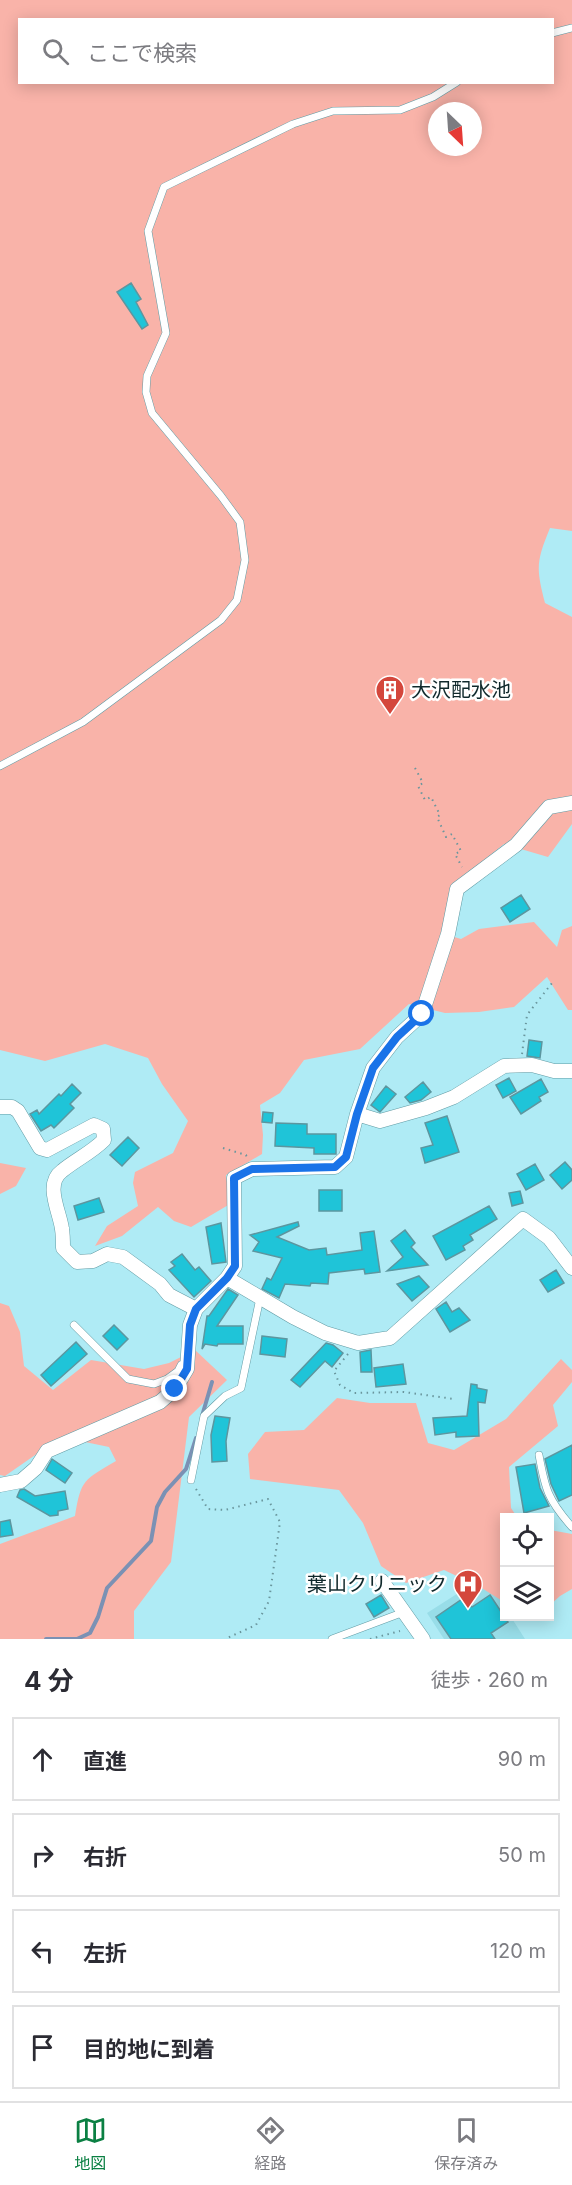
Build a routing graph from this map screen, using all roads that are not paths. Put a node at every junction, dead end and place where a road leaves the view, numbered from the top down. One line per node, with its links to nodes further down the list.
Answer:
1 (572, 28): 2 (lane)
2 (554, 32)
3 (454, 84): 4 (lane)
4 (0, 766)
5 (572, 802): 8 (street)
6 (572, 1071): 8 (street)
7 (0, 1107): 12 (street)
8 (357, 1114): 10 (street)
9 (572, 1268): 11 (street)
10 (227, 1278): 11 (street); 12 (street)
11 (260, 1298): 16 (lane)
12 (196, 1309): 14 (street)
13 (74, 1324): 14 (lane)
14 (189, 1348): 17 (street)
15 (538, 1455): 18 (lane)
16 (191, 1480)
17 (0, 1485)
18 (572, 1527)
19 (382, 1581): 20 (street)
20 (404, 1612): 21 (lane); 22 (street)
21 (332, 1639)
22 (423, 1639)

